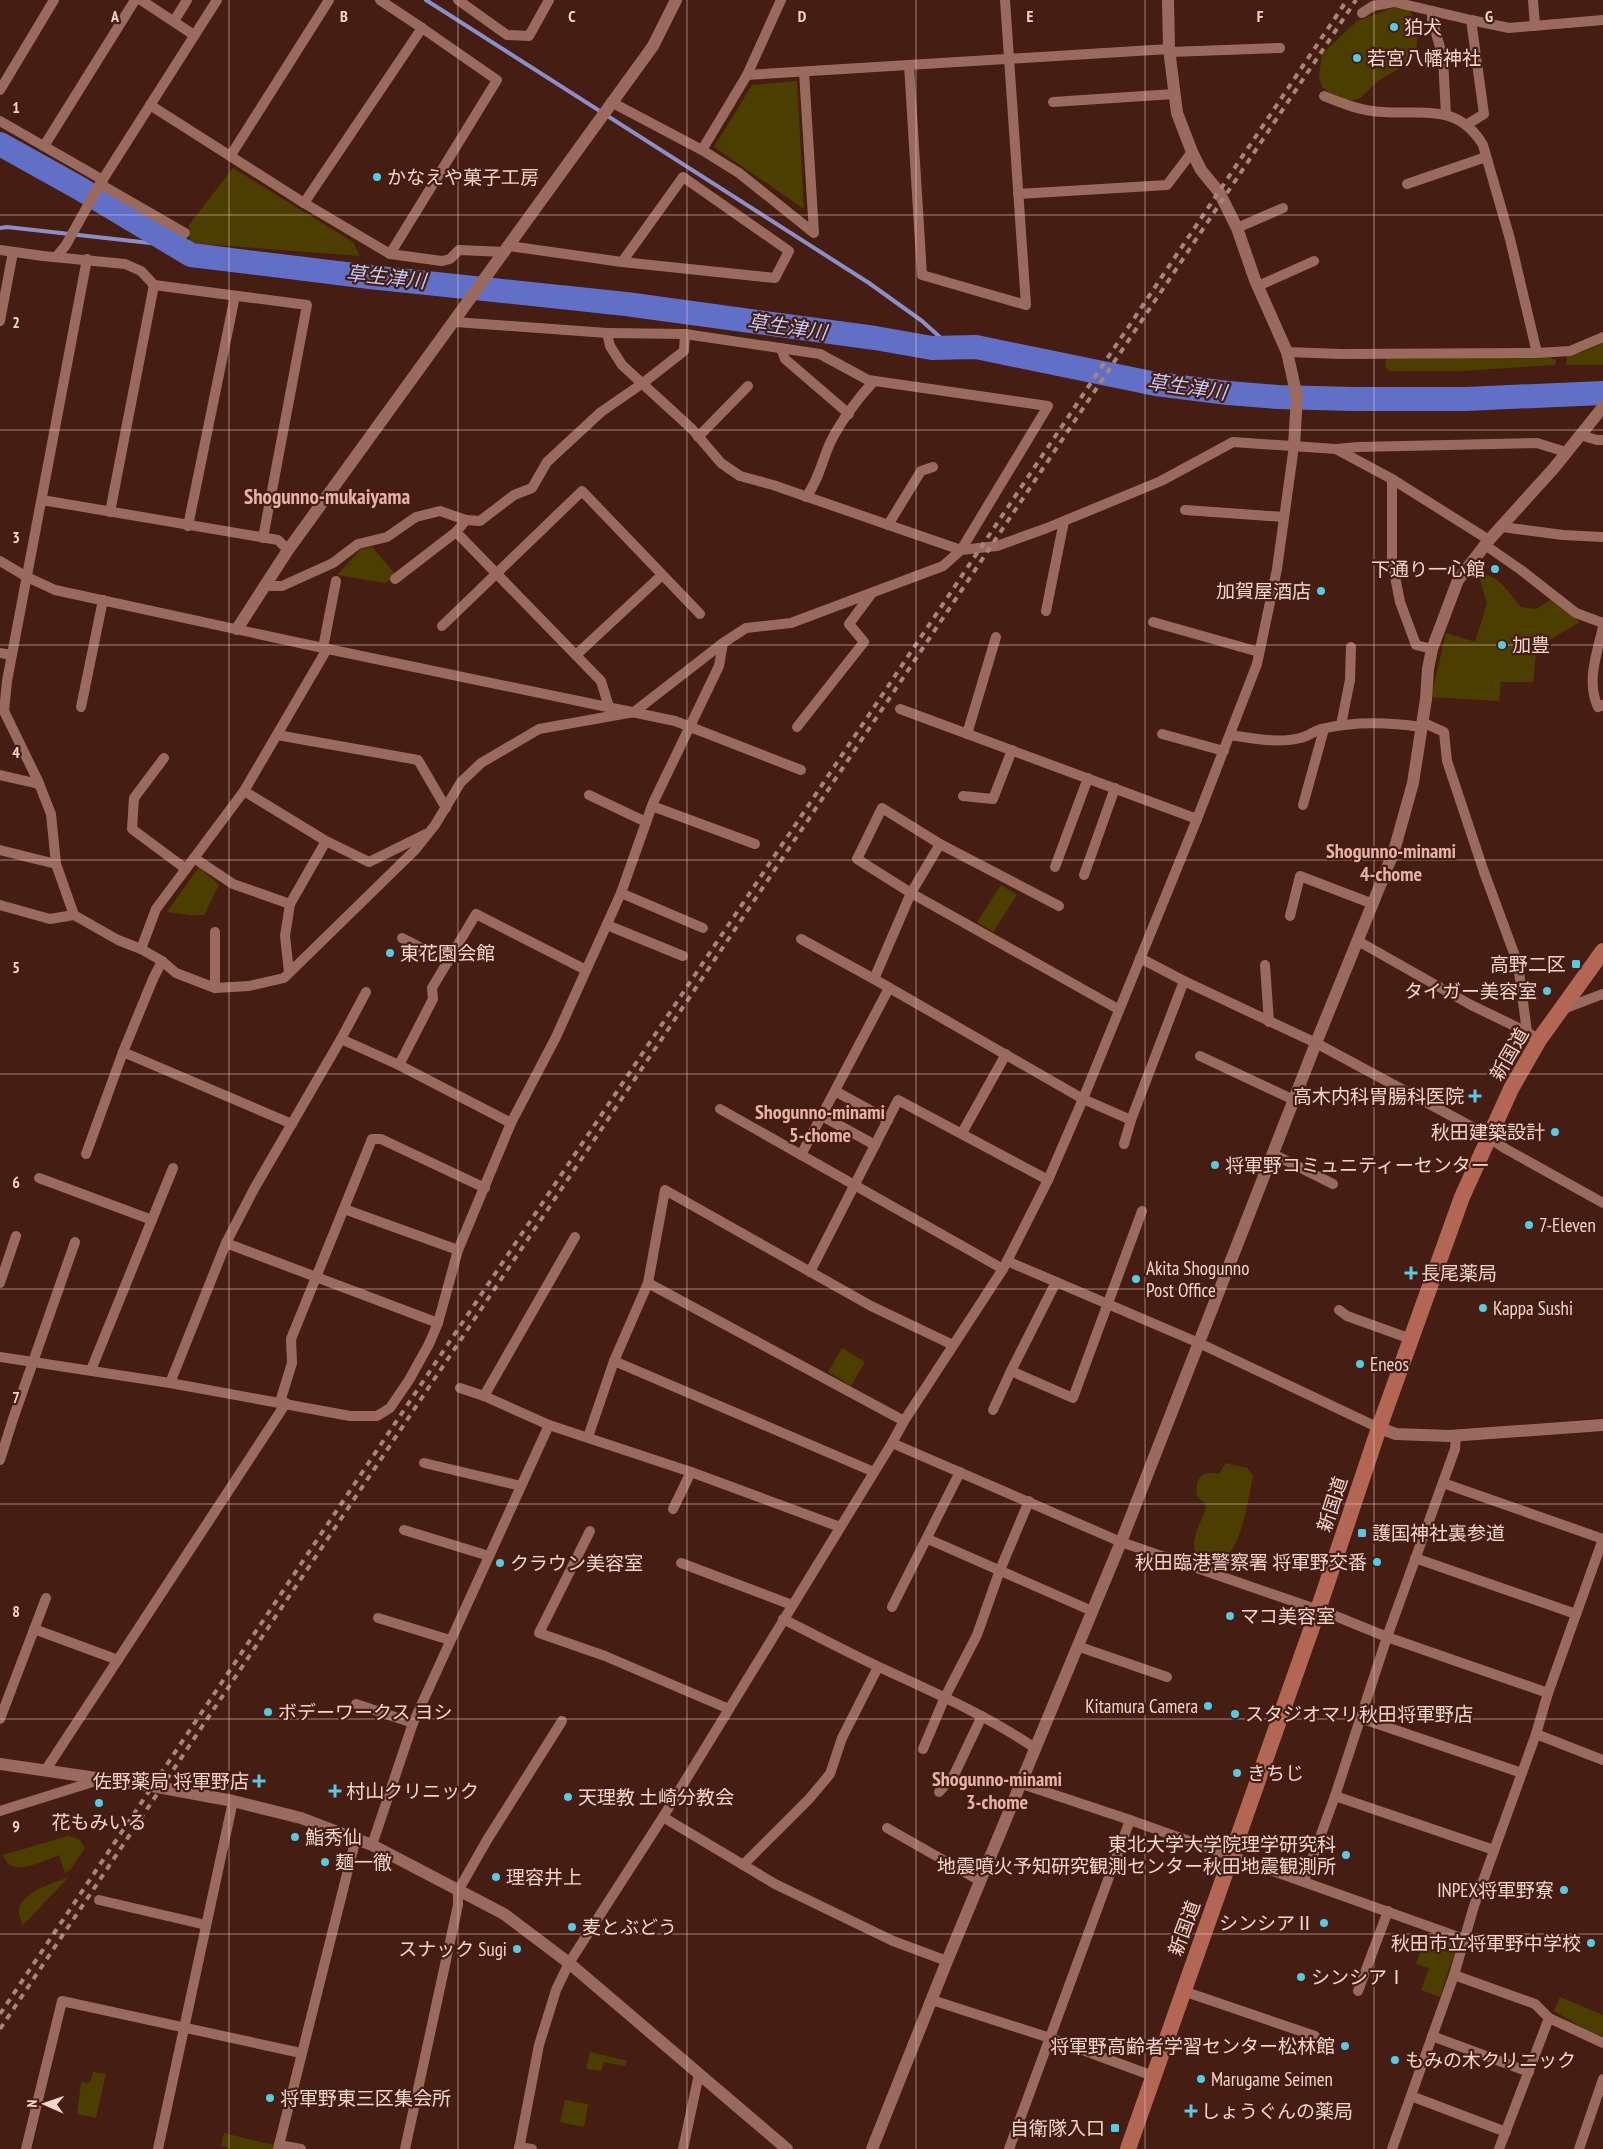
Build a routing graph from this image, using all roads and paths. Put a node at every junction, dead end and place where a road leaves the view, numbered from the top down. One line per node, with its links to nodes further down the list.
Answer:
1 (54, 0): 29 (street)
2 (135, 0): 38 (street)
3 (141, 0): 19 (street)
4 (187, 0): 19 (street)
5 (217, 0): 22 (street)
6 (329, 0): 41 (street)
7 (380, 0): 21 (street)
8 (458, 0): 9 (street)
9 (549, 0)
10 (676, 0): 33 (street)
11 (781, 0): 28 (street)
12 (1004, 0): 25 (street)
13 (1168, 0): 24 (street)
14 (1533, 0): 20 (street)
15 (1432, 11): 16 (street); 17 (street); 35 (street)
16 (1362, 13)
17 (1472, 20): 20 (street); 37 (street)
18 (1603, 20): 20 (street)
19 (174, 21): 22 (street)
20 (1536, 26)
21 (422, 28): 46 (street); 53 (street)
22 (194, 35): 34 (street)
23 (1280, 48): 24 (street)
24 (1169, 50): 25 (street); 30 (street)
25 (1009, 60): 26 (street); 45 (street)
26 (908, 65): 27 (street); 45 (street)
27 (804, 72): 28 (street); 39 (street)
28 (747, 75): 39 (street)
29 (0, 90)
30 (1174, 94): 32 (street); 40 (street)
31 (1324, 96): 35 (street)
32 (1053, 102)
33 (610, 104): 39 (street); 51 (street)
34 (150, 105): 41 (street); 43 (street)
35 (1446, 115): 37 (street)
36 (0, 121): 38 (street)
37 (1466, 125): 42 (street)
38 (44, 146): 43 (street)
39 (702, 150)
40 (1192, 152): 45 (street); 48 (street)
41 (230, 155): 46 (street)
42 (1486, 157): 44 (street); 67 (street)
43 (100, 184): 49 (street); 54 (street)
44 (1407, 184)
45 (1018, 194)
46 (304, 203): 53 (street)
47 (1283, 208): 48 (street)
48 (1238, 228): 59 (street)
49 (186, 233)
50 (1, 250): 52 (street)
51 (505, 251): 53 (street); 57 (street); 62 (street)
52 (13, 252): 54 (street); 61 (street)
53 (390, 254)
54 (56, 257): 55 (street)
55 (87, 260): 58 (street); 83 (street)
56 (1314, 261): 59 (street)
57 (622, 262): 57 (street)
58 (154, 285): 60 (street); 85 (street)
59 (1258, 286): 68 (street)
60 (234, 296): 90 (street); 94 (street)
61 (0, 321)
62 (455, 322): 63 (street); 96 (street)
63 (607, 333): 64 (street); 70 (street)
64 (685, 334): 66 (street); 70 (street)
65 (1603, 337): 67 (street)
66 (781, 348): 69 (street); 73 (street)
67 (1538, 353): 68 (street)
68 (1288, 356): 77 (street)
69 (874, 381): 73 (street); 97 (street)
70 (643, 383): 75 (street); 87 (street)
71 (748, 386): 75 (street)
72 (1603, 408): 74 (street)
73 (849, 414): 82 (street)
74 (1582, 433): 76 (street); 79 (street)
75 (698, 437): 82 (street)
76 (1603, 440)
77 (1295, 441): 78 (street); 86 (street); 88 (street)
78 (1336, 449): 79 (street); 81 (street)
79 (1566, 452): 91 (street)
80 (933, 467): 89 (street)
81 (1392, 479): 95 (street); 117 (street)
82 (806, 497): 89 (street)
83 (42, 500): 85 (street); 101 (street)
84 (1185, 510): 86 (street)
85 (110, 512): 90 (street)
86 (1284, 517): 118 (street)
87 (466, 520): 92 (street); 104 (street)
88 (1064, 521): 97 (street); 107 (street)
89 (888, 525): 97 (street)
90 (188, 526): 94 (street)
91 (1502, 527): 93 (street); 95 (street)
92 (456, 532): 99 (street); 102 (street)
93 (1603, 537)
94 (263, 538): 96 (street)
95 (1487, 543): 110 (street); 117 (street)
96 (288, 550): 104 (street)
97 (961, 550): 105 (street)
98 (0, 561): 101 (street)
99 (496, 573): 100 (street); 111 (street); 120 (street)
100 (662, 575): 108 (street); 120 (street)
101 (27, 577): 106 (street); 121 (street)
102 (395, 579)
103 (336, 581): 116 (street)
104 (264, 586): 112 (street)
105 (873, 592): 114 (street); 131 (street)
106 (103, 600): 112 (street); 123 (street)
107 (1046, 611)
108 (700, 614)
109 (1154, 622): 118 (street)
110 (1603, 625): 122 (street)
111 (442, 626)
112 (236, 628): 116 (street)
113 (996, 638): 133 (street)
114 (723, 643): 126 (street); 129 (street)
115 (1351, 647): 130 (street)
116 (325, 648): 124 (street); 135 (street)
117 (1432, 649): 128 (street)
118 (1259, 652): 136 (street)
119 (0, 653): 121 (street)
120 (576, 655): 124 (street)
121 (12, 656): 127 (street)
122 (1603, 706)
123 (81, 707)
124 (609, 707): 126 (street)
125 (900, 709): 133 (street)
126 (634, 712): 129 (street); 150 (street)
127 (4, 718): 143 (street)
128 (1422, 724): 130 (street); 166 (street); 195 (street)
129 (690, 725): 140 (street); 149 (street)
130 (1341, 725): 132 (street)
131 (797, 727)
132 (1324, 729): 136 (street); 148 (street)
133 (967, 734): 137 (street)
134 (1162, 734): 138 (street)
135 (277, 735): 145 (street); 150 (street)
136 (1230, 735): 138 (street)
137 (1012, 750): 142 (street); 147 (street)
138 (1224, 751): 151 (street)
139 (164, 758): 161 (street)
140 (800, 770)
141 (0, 775): 143 (street)
142 (1088, 778): 144 (street); 160 (street)
143 (39, 784): 159 (street)
144 (1115, 788): 151 (street); 162 (street)
145 (244, 790): 154 (street); 158 (street)
146 (589, 795): 152 (street)
147 (963, 796)
148 (1303, 805)
149 (652, 806): 152 (street); 155 (street)
150 (446, 808): 153 (street)
151 (1197, 818): 180 (street)
152 (646, 822): 163 (street)
153 (427, 834): 154 (street); 185 (street)
154 (326, 841): 165 (street)
155 (755, 844)
156 (940, 844): 164 (street); 164 (street); 168 (street)
157 (0, 850): 159 (street)
158 (194, 858): 161 (street); 165 (street)
159 (56, 864): 169 (street)
160 (1055, 867)
161 (186, 869): 177 (street)
162 (1084, 876)
163 (622, 893): 171 (street); 172 (street)
164 (911, 893): 186 (street); 192 (street)
165 (290, 904): 185 (street)
166 (1373, 904): 170 (street); 176 (street)
167 (0, 905): 169 (street)
168 (1059, 906)
169 (74, 915): 177 (street)
170 (1290, 916)
171 (606, 925): 179 (street); 184 (street)
172 (703, 928)
173 (214, 932): 188 (street)
174 (402, 938): 182 (street)
175 (801, 939): 186 (street)
176 (1358, 941): 195 (street); 197 (street)
177 (141, 949): 181 (street)
178 (1603, 951): 193 (main road, 新国道)
179 (683, 956)
180 (1140, 958): 187 (street); 192 (street)
181 (162, 961): 188 (street); 198 (street)
182 (448, 962): 184 (street); 201 (street)
183 (1265, 965): 194 (street)
184 (586, 970): 209 (street)
185 (289, 972): 188 (street)
186 (874, 979): 189 (street)
187 (1184, 981): 194 (street); 208 (street)
188 (215, 988)
189 (889, 988): 199 (street); 202 (street)
190 (366, 992): 196 (street)
191 (1603, 994): 193 (street)
192 (1118, 1009): 203 (street)
193 (1560, 1010): 195 (main road, 新国道)
194 (1269, 1022): 197 (street)
195 (1533, 1036): 212 (main road, 新国道)
196 (341, 1039): 201 (street); 210 (street)
197 (1316, 1044): 204 (street); 212 (street)
198 (123, 1052): 210 (street); 215 (street)
199 (1006, 1054): 203 (street); 211 (street)
200 (1200, 1056): 204 (street)
201 (399, 1065): 209 (street)
202 (835, 1090): 206 (street); 207 (street)
203 (1083, 1099): 208 (street); 220 (street)
204 (1294, 1100): 216 (street)
205 (720, 1109): 217 (street)
206 (822, 1116): 213 (street); 217 (street)
207 (888, 1120): 211 (street); 213 (street)
208 (1130, 1120): 214 (street)
209 (511, 1123): 223 (street)
210 (292, 1124): 231 (street)
211 (962, 1133): 220 (street)
212 (1489, 1138): 224 (street); 242 (main road, 新国道)
213 (875, 1144): 222 (street)
214 (1124, 1144)
215 (86, 1154)
216 (1273, 1154): 221 (street); 243 (street)
217 (801, 1155): 222 (street)
218 (173, 1168): 227 (street)
219 (39, 1178): 227 (street)
220 (1048, 1180): 233 (street)
221 (1333, 1184)
222 (855, 1186): 233 (street); 234 (street)
223 (485, 1188): 225 (street); 232 (street)
224 (1603, 1203)
225 (344, 1209): 232 (street); 235 (street)
226 (1142, 1211): 239 (street)
227 (152, 1220): 248 (street)
228 (16, 1236): 238 (street)
229 (575, 1237): 252 (street)
230 (75, 1242): 247 (street)
231 (226, 1243): 235 (street); 250 (street)
232 (458, 1250): 241 (street)
233 (1005, 1265): 237 (street); 244 (street)
234 (810, 1272): 236 (street); 244 (street)
235 (316, 1278): 241 (street); 253 (street)
236 (648, 1282): 246 (street); 255 (street)
237 (1056, 1282): 239 (street); 249 (street)
238 (0, 1283)
239 (1106, 1304): 243 (street); 249 (street)
240 (1339, 1310): 242 (street)
241 (438, 1323): 253 (street)
242 (1411, 1339): 258 (main road, 新国道)
243 (1199, 1343): 258 (street); 276 (street)
244 (953, 1345): 255 (street)
245 (0, 1357): 247 (street)
246 (614, 1360): 260 (street); 265 (street)
247 (33, 1362): 248 (street); 262 (street)
248 (91, 1370): 250 (street)
249 (1011, 1371): 254 (street)
250 (170, 1383): 253 (street)
251 (460, 1388): 252 (street)
252 (484, 1396): 256 (street)
253 (283, 1402): 293 (street)
254 (993, 1410)
255 (904, 1421): 261 (street)
256 (549, 1424): 260 (street); 268 (street)
257 (1603, 1425): 259 (street)
258 (1379, 1428): 259 (street); 284 (main road, 新国道)
259 (1456, 1436): 267 (street)
260 (588, 1437): 264 (street)
261 (892, 1443): 265 (street); 266 (street)
262 (0, 1460)
263 (424, 1463): 268 (street)
264 (691, 1472): 270 (street); 271 (street)
265 (874, 1472): 271 (street)
266 (960, 1472): 269 (street); 274 (street)
267 (1443, 1483): 275 (street); 278 (street)
268 (521, 1486): 277 (street)
269 (1029, 1501): 276 (street); 280 (street)
270 (673, 1509)
271 (840, 1527): 282 (street)
272 (404, 1530): 277 (street)
273 (590, 1531): 299 (street)
274 (928, 1539): 280 (street); 283 (street)
275 (1603, 1539): 286 (street)
276 (1121, 1542): 284 (street); 285 (street)
277 (489, 1556): 291 (street)
278 (1415, 1558): 286 (street); 290 (street)
279 (680, 1563): 282 (street)
280 (1000, 1570): 285 (street); 297 (street)
281 (46, 1598): 289 (street)
282 (792, 1605): 288 (street)
283 (892, 1607)
284 (1318, 1610): 290 (street); 324 (main road, 新国道)
285 (1092, 1611): 292 (street)
286 (1576, 1614): 296 (street)
287 (378, 1618): 291 (street)
288 (783, 1619): 294 (street); 299 (street)
289 (34, 1629): 293 (street); 302 (street)
290 (1387, 1637): 296 (street); 301 (street)
291 (450, 1640): 304 (street)
292 (1077, 1646): 295 (street); 306 (street)
293 (118, 1660): 310 (street)
294 (878, 1667): 297 (street); 325 (street)
295 (1167, 1676)
296 (1548, 1693): 305 (street)
297 (945, 1697): 300 (street); 307 (street)
298 (356, 1704): 304 (street)
299 (729, 1709): 318 (street)
300 (982, 1716): 306 (street); 314 (street)
301 (1360, 1718): 311 (street); 315 (street)
302 (0, 1719)
303 (562, 1721): 328 (street)
304 (413, 1723): 322 (street)
305 (1536, 1734): 308 (street); 311 (street)
306 (1035, 1748): 313 (street)
307 (923, 1749)
308 (1603, 1760)
309 (0, 1764): 310 (street)
310 (45, 1771): 312 (street)
311 (1522, 1773): 323 (street)
312 (99, 1780): 316 (street); 317 (street)
313 (1022, 1784): 319 (street); 326 (street)
314 (939, 1792)
315 (1335, 1796): 323 (street); 327 (street)
316 (234, 1801): 321 (street); 331 (street)
317 (0, 1811)
318 (663, 1817): 325 (street); 334 (street)
319 (1130, 1820): 324 (street); 343 (street)
320 (887, 1828): 326 (street)
321 (356, 1838): 322 (street); 345 (street)
322 (372, 1845): 328 (street)
323 (1494, 1850): 332 (street)
324 (1232, 1855): 327 (street); 337 (main road, 新国道)
325 (743, 1865): 333 (street)
326 (980, 1881): 333 (street)
327 (1304, 1882): 330 (street)
328 (458, 1891): 334 (street); 357 (street)
329 (99, 1900): 331 (street)
330 (1388, 1911): 332 (street); 336 (street)
331 (206, 1924): 340 (street)
332 (1464, 1938): 335 (street)
333 (947, 1961): 338 (street)
334 (569, 1963): 347 (street); 353 (street)
335 (1454, 1975): 339 (street); 342 (street)
336 (1358, 1990)
337 (1183, 1991): 341 (street); 348 (main road, 新国道)
338 (932, 2000): 343 (street); 361 (street)
339 (1549, 2018): 344 (street); 346 (street)
340 (184, 2028): 345 (street); 354 (street); 355 (street)
341 (1316, 2036)
342 (1432, 2036): 346 (street); 350 (street)
343 (1050, 2038): 348 (street); 362 (street)
344 (1603, 2043)
345 (301, 2053): 352 (street)
346 (1529, 2072): 351 (street)
347 (699, 2074): 359 (street); 360 (street)
348 (1153, 2076): 363 (main road, 新国道)
349 (1603, 2079): 366 (street)
350 (1411, 2096): 351 (street); 364 (street)
351 (1506, 2132): 365 (street)
352 (279, 2147): 356 (street)
353 (519, 2148): 358 (street)
354 (26, 2149)
355 (158, 2149)
356 (301, 2149)
357 (405, 2149)
358 (532, 2149)
359 (683, 2149)
360 (787, 2149)
361 (872, 2149)
362 (1009, 2149)
363 (1128, 2149)
364 (1392, 2149)
365 (1499, 2149)
366 (1579, 2149)

